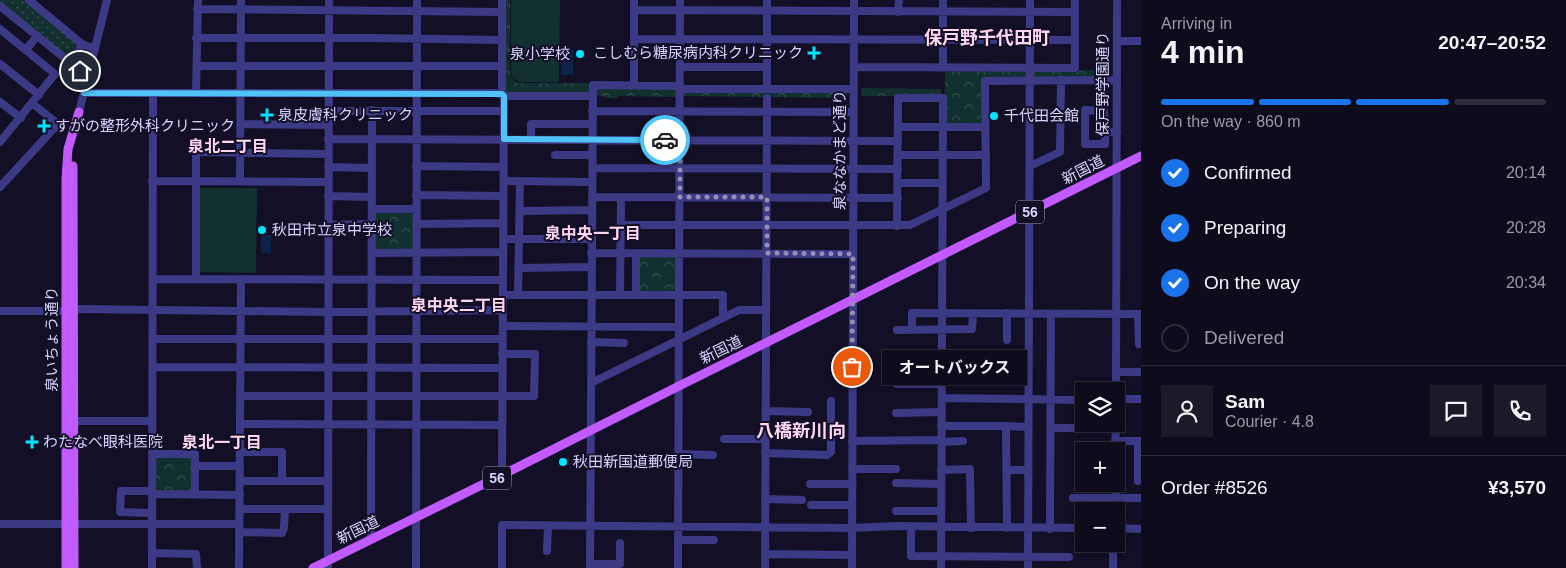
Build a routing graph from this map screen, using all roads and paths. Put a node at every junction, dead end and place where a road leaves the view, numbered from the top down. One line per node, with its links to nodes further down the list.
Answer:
1 (29, 0): 47 (street)
2 (107, 0): 48 (street, 泉いちょう通り)
3 (198, 0): 18 (street)
4 (241, 0): 19 (street)
5 (329, 0): 20 (street)
6 (417, 0): 22 (street)
7 (502, 0): 26 (street)
8 (634, 0): 21 (street)
9 (680, 0): 23 (street)
10 (767, 0): 24 (street)
11 (854, 0): 25 (street, 泉ななかまど通り)
12 (899, 0): 27 (street)
13 (943, 0): 28 (street)
14 (1030, 0): 29 (street)
15 (1075, 0): 30 (street)
16 (1117, 0): 46 (street, 保戸野学園通り)
17 (0, 6): 32 (street)
18 (197, 9): 19 (street); 34 (street)
19 (241, 10): 20 (street); 33 (street)
20 (329, 10): 22 (street); 35 (street)
21 (634, 10): 23 (street); 37 (street)
22 (417, 11): 26 (street); 36 (street)
23 (680, 11): 24 (street); 38 (street)
24 (767, 11): 25 (street); 39 (street)
25 (854, 11): 27 (street); 40 (street, 泉ななかまど通り)
26 (502, 12): 41 (street)
27 (898, 12): 28 (street)
28 (943, 12): 29 (street); 42 (street)
29 (1030, 12): 30 (street); 43 (street)
30 (1075, 12): 44 (street)
31 (0, 29): 49 (street)
32 (38, 36): 49 (street); 51 (street)
33 (241, 37): 34 (street); 35 (street); 53 (street)
34 (196, 38): 52 (street)
35 (329, 38): 36 (street); 54 (street)
36 (417, 39): 41 (street); 55 (street)
37 (634, 39): 38 (street); 66 (street)
38 (680, 39): 39 (street); 57 (street)
39 (767, 39): 40 (street); 58 (street)
40 (854, 39): 42 (street); 59 (street, 泉ななかまど通り)
41 (502, 40): 56 (street)
42 (943, 40): 43 (street); 60 (street)
43 (1030, 40): 44 (street); 61 (street)
44 (1075, 40): 61 (street)
45 (1141, 40): 46 (street)
46 (1117, 41): 65 (street, 保戸野学園通り)
47 (82, 44): 48 (street); 51 (street)
48 (95, 49): 62 (street, 泉いちょう通り)
49 (26, 50): 76 (street)
50 (0, 64): 76 (street)
51 (72, 64): 62 (street)
52 (197, 66): 53 (street); 72 (street)
53 (241, 66): 54 (street); 73 (street)
54 (329, 66): 55 (street); 74 (street)
55 (416, 66): 56 (street); 75 (street)
56 (502, 66): 77 (street)
57 (680, 67): 58 (street); 67 (street)
58 (767, 67): 68 (street)
59 (854, 67): 60 (street); 69 (street, 泉ななかまど通り)
60 (943, 68): 61 (street)
61 (1030, 68): 63 (street)
62 (88, 78): 70 (street, 泉いちょう通り)
63 (1030, 80): 64 (street); 99 (street); 122 (street)
64 (1061, 80): 65 (street); 122 (street)
65 (1117, 80): 92 (street, 保戸野学園通り)
66 (634, 85): 67 (street); 78 (street)
67 (680, 87): 68 (street); 88 (street)
68 (767, 88): 69 (street)
69 (854, 89): 90 (street, 泉ななかまど通り)
70 (84, 93): 71 (street); 87 (street, 泉いちょう通り)
71 (153, 93): 72 (street); 132 (street)
72 (196, 93): 73 (street)
73 (241, 93): 74 (street); 94 (street)
74 (329, 94): 75 (street); 84 (street)
75 (417, 94): 77 (street); 85 (street)
76 (39, 95): 81 (street)
77 (503, 95): 78 (street); 83 (street)
78 (592, 96): 86 (street)
79 (767, 98): 89 (street)
80 (0, 102): 93 (street)
81 (32, 103): 93 (street); 141 (street)
82 (372, 110): 84 (street); 85 (street); 103 (street)
83 (504, 110): 85 (street); 105 (street)
84 (328, 111): 96 (street)
85 (417, 111): 104 (street)
86 (592, 111): 88 (street); 95 (street)
87 (79, 112): 200 (main road, 泉いちょう通り)
88 (680, 112): 89 (street); 109 (street)
89 (767, 112): 90 (street); 110 (street)
90 (854, 112): 111 (street, 泉ななかまど通り)
91 (1104, 112): 92 (street); 100 (street); 100 (street)
92 (1117, 114): 101 (street, 保戸野学園通り)
93 (20, 118): 107 (street)
94 (241, 124): 96 (street); 113 (street)
95 (592, 124): 106 (street); 108 (street)
96 (328, 125): 102 (street)
97 (898, 127): 98 (street); 98 (street); 112 (street)
98 (943, 127): 99 (street); 118 (street)
99 (985, 127): 119 (street)
100 (1105, 132): 101 (street)
101 (1117, 132): 131 (street, 保戸野学園通り)
102 (328, 139): 103 (street); 114 (street)
103 (372, 139): 104 (street); 125 (street)
104 (416, 139): 105 (street); 121 (street)
105 (504, 139): 106 (street); 124 (street)
106 (531, 139): 108 (street)
107 (1, 140)
108 (592, 140): 109 (street); 116 (street)
109 (680, 140): 110 (street); 127 (street)
110 (767, 140): 111 (street); 128 (street)
111 (854, 140): 112 (street); 129 (street, 泉ななかまど通り)
112 (898, 141): 117 (street)
113 (241, 153): 114 (street); 133 (street); 134 (street)
114 (328, 154): 123 (street)
115 (555, 155): 116 (street)
116 (592, 155): 126 (street)
117 (898, 155): 118 (street); 130 (street)
118 (943, 155): 119 (street); 140 (street)
119 (986, 155): 155 (street)
120 (1141, 156): 131 (main road, 新国道 / 56)
121 (416, 166): 124 (street); 142 (street)
122 (1030, 166): 157 (street)
123 (328, 167): 125 (street); 135 (street)
124 (504, 167): 136 (street)
125 (372, 168): 144 (street)
126 (592, 168): 127 (street); 138 (street)
127 (680, 168): 128 (street); 148 (street)
128 (767, 168): 129 (street); 149 (street)
129 (854, 168): 130 (street); 150 (street, 泉ななかまど通り)
130 (898, 169): 139 (street)
131 (1116, 169): 157 (main road, 新国道 / 56); 207 (street, 保戸野学園通り)
132 (152, 181): 133 (street); 182 (street)
133 (196, 181): 134 (street); 183 (street)
134 (240, 181): 135 (street)
135 (328, 182): 143 (street)
136 (504, 182): 137 (street); 145 (street)
137 (520, 182): 138 (street); 156 (street)
138 (592, 182): 146 (street)
139 (898, 183): 140 (street); 151 (street)
140 (942, 183): 155 (street)
141 (0, 187)
142 (416, 195): 145 (street); 153 (street)
143 (328, 196): 144 (street); 159 (street)
144 (372, 196): 152 (street)
145 (503, 196): 158 (street)
146 (592, 196): 147 (street); 154 (street)
147 (621, 197): 148 (street); 162 (street)
148 (680, 197): 149 (street); 163 (street)
149 (767, 197): 150 (street); 164 (street)
150 (854, 197): 151 (street); 165 (street, 泉ななかまど通り)
151 (898, 198): 166 (street)
152 (372, 209): 153 (street); 160 (street)
153 (416, 209): 161 (street)
154 (592, 210): 156 (street); 169 (street)
155 (942, 210): 166 (street); 179 (street)
156 (520, 211): 168 (street)
157 (1029, 212): 179 (main road, 新国道 / 56); 206 (street)
158 (503, 223): 161 (street); 167 (street)
159 (328, 224): 160 (street); 185 (street)
160 (372, 224): 172 (street)
161 (416, 224): 170 (street)
162 (621, 225): 163 (street); 174 (street)
163 (680, 225): 164 (street); 175 (street)
164 (767, 225): 165 (street); 176 (street)
165 (854, 225): 166 (street); 178 (street, 泉ななかまど通り)
166 (897, 226)
167 (502, 239): 168 (street); 171 (street)
168 (519, 239): 169 (street); 181 (street)
169 (592, 239): 173 (street)
170 (416, 252): 171 (street); 172 (street); 187 (street)
171 (502, 252): 188 (street)
172 (372, 253): 186 (street)
173 (591, 253): 174 (street); 180 (street)
174 (621, 253): 177 (street); 191 (street)
175 (680, 253): 176 (street); 177 (street); 193 (street)
176 (767, 253): 178 (street); 199 (street)
177 (636, 254): 192 (street)
178 (853, 254): 195 (street, 泉ななかまど通り)
179 (942, 255): 195 (main road, 新国道 / 56); 208 (street)
180 (592, 267): 181 (street); 190 (street)
181 (518, 268): 194 (street)
182 (153, 279): 183 (street); 196 (street)
183 (196, 279): 184 (street)
184 (241, 279): 185 (street); 197 (street)
185 (328, 280): 186 (street); 204 (street)
186 (372, 280): 187 (street); 201 (street)
187 (416, 280): 188 (street); 202 (street)
188 (503, 280): 189 (street)
189 (502, 295): 194 (street); 198 (street)
190 (592, 295): 191 (street); 194 (street); 215 (street)
191 (620, 295): 192 (street)
192 (636, 295): 193 (street)
193 (680, 295): 212 (street); 216 (street)
194 (518, 296)
195 (852, 300): 229 (main road, 新国道 / 56); 284 (street, 泉ななかまど通り)
196 (152, 310): 197 (street); 200 (street); 219 (street)
197 (240, 310): 204 (street); 220 (street)
198 (503, 310): 202 (street); 214 (street)
199 (766, 310): 212 (street); 229 (street)
200 (70, 311): 203 (street); 268 (main road, 泉いちょう通り)
201 (371, 311): 202 (street); 204 (street); 222 (street)
202 (416, 311): 224 (street)
203 (0, 312)
204 (328, 312): 221 (street)
205 (1007, 313): 206 (street); 209 (street); 226 (street)
206 (1029, 313): 210 (street); 234 (street)
207 (1117, 313): 210 (street); 211 (street); 244 (street, 保戸野学園通り)
208 (942, 314): 209 (street); 213 (street); 218 (street)
209 (973, 314): 218 (street)
210 (1051, 314): 259 (street)
211 (1139, 314): 230 (street)
212 (723, 318): 225 (street)
213 (912, 324)
214 (503, 326): 215 (street); 223 (street)
215 (592, 326): 216 (street); 227 (street)
216 (679, 326): 225 (street)
217 (897, 330): 218 (street)
218 (942, 330): 235 (street)
219 (153, 339): 220 (street); 236 (street)
220 (240, 339): 221 (street); 237 (street)
221 (328, 339): 222 (street); 239 (street)
222 (371, 339): 224 (street); 238 (street)
223 (502, 339): 224 (street); 231 (street)
224 (416, 340): 240 (street)
225 (679, 340): 248 (street); 251 (street)
226 (1007, 340)
227 (591, 342): 228 (street); 248 (street)
228 (624, 343)
229 (766, 343): 251 (main road, 新国道 / 56); 264 (street)
230 (1141, 344)
231 (502, 354): 241 (street); 255 (street)
232 (899, 356): 235 (street)
233 (1002, 356): 234 (street); 235 (street); 246 (street)
234 (1028, 356): 258 (street)
235 (942, 357): 242 (street)
236 (153, 367): 237 (street); 269 (street)
237 (240, 367): 239 (street); 252 (street)
238 (372, 367): 239 (street); 240 (street); 253 (street)
239 (328, 368): 256 (street)
240 (416, 368): 241 (street); 254 (street)
241 (502, 368): 255 (street)
242 (942, 371): 243 (street); 250 (street)
243 (977, 372)
244 (1117, 372): 245 (street); 247 (street, 保戸野学園通り)
245 (1141, 372)
246 (1002, 377)
247 (1116, 382)
248 (591, 383): 280 (street)
249 (897, 384): 250 (street)
250 (942, 384): 257 (street)
251 (679, 386): 280 (main road, 新国道 / 56); 292 (street)
252 (240, 396): 256 (street); 270 (street)
253 (372, 396): 254 (street); 256 (street); 272 (street)
254 (416, 396): 255 (street); 273 (street)
255 (502, 396): 274 (street)
256 (328, 397): 271 (street)
257 (942, 398): 258 (street); 267 (street)
258 (1028, 399): 259 (street); 277 (street)
259 (1051, 399): 262 (street); 279 (street)
260 (1125, 399): 261 (street)
261 (1141, 399)
262 (1075, 400)
263 (831, 401): 290 (street)
264 (766, 411): 265 (street); 283 (street)
265 (808, 412)
266 (896, 412): 267 (street)
267 (942, 412): 275 (street)
268 (70, 421): 269 (street); 329 (main road, 泉いちょう通り)
269 (152, 421): 291 (street)
270 (240, 424): 271 (street); 289 (street)
271 (328, 424): 272 (street); 305 (street)
272 (372, 424): 273 (street); 347 (street)
273 (416, 424): 274 (street); 328 (street)
274 (502, 426): 301 (street)
275 (941, 426): 276 (street); 285 (street)
276 (1006, 426): 277 (street); 299 (street)
277 (1028, 427): 300 (street)
278 (1075, 427): 279 (street)
279 (1051, 428): 343 (street)
280 (591, 430): 301 (main road, 新国道 / 56); 333 (street)
281 (1116, 432): 287 (street)
282 (724, 439): 283 (street)
283 (766, 439): 290 (street)
284 (852, 441): 285 (street); 296 (street, 泉ななかまど通り)
285 (941, 441): 286 (street); 298 (street)
286 (963, 441)
287 (1115, 441): 288 (street)
288 (1139, 441): 302 (street)
289 (240, 452): 295 (street); 304 (street)
290 (765, 453): 317 (street)
291 (152, 454): 294 (street); 310 (street)
292 (679, 454): 293 (street); 334 (street)
293 (713, 454)
294 (195, 466): 295 (street); 312 (street)
295 (240, 466): 303 (street)
296 (852, 469): 297 (street); 308 (street, 泉ななかまど通り)
297 (896, 469)
298 (941, 470): 309 (street); 340 (street)
299 (1006, 470): 300 (street); 341 (street)
300 (1028, 470): 342 (street)
301 (502, 475): 328 (main road, 新国道 / 56)
302 (1138, 480)
303 (240, 481): 304 (street); 313 (street)
304 (282, 481): 305 (street)
305 (328, 481): 324 (street)
306 (896, 483): 309 (street)
307 (810, 484): 308 (street)
308 (852, 484): 321 (street, 泉ななかまど通り)
309 (941, 484): 326 (street)
310 (152, 492): 312 (street); 327 (street); 327 (street)
311 (1116, 492): 315 (street)
312 (195, 494): 313 (street)
313 (240, 495): 322 (street)
314 (1073, 498): 315 (street)
315 (1116, 498): 316 (street); 319 (street)
316 (1141, 498)
317 (765, 499): 318 (street); 337 (street)
318 (802, 500)
319 (1116, 502)
320 (811, 505): 321 (street)
321 (852, 505): 338 (street, 泉ななかまど通り)
322 (240, 509): 323 (street); 336 (street)
323 (285, 509): 324 (street); 336 (street)
324 (328, 509): 359 (street)
325 (896, 511): 326 (street)
326 (941, 512): 339 (street)
327 (152, 513): 330 (street)
328 (416, 517): 347 (main road, 新国道 / 56); 367 (street)
329 (70, 523): 330 (street); 331 (street); 361 (main road, 泉いちょう通り); 362 (main road, 泉いちょう通り)
330 (152, 523): 336 (street); 353 (street)
331 (0, 524)
332 (548, 526): 333 (street); 351 (street); 368 (street)
333 (590, 526): 334 (street); 360 (street)
334 (678, 527): 337 (street); 348 (street)
335 (911, 527): 338 (street); 339 (street); 356 (street)
336 (239, 528): 365 (street)
337 (765, 528): 338 (street); 354 (street)
338 (852, 528): 355 (street, 泉ななかまど通り)
339 (940, 528): 340 (street); 356 (street)
340 (971, 528): 341 (street)
341 (1007, 528): 342 (street)
342 (1029, 528): 343 (street); 357 (street)
343 (1050, 528): 344 (street)
344 (1075, 528)
345 (1125, 528): 346 (street)
346 (1141, 529)
347 (371, 539): 359 (main road, 新国道 / 56)
348 (678, 540): 349 (street); 369 (street)
349 (714, 540)
350 (620, 543): 360 (street)
351 (547, 551)
352 (1113, 552): 374 (street)
353 (152, 553): 363 (street); 364 (street)
354 (765, 554): 355 (street); 370 (street)
355 (852, 555): 371 (street, 泉ななかまど通り)
356 (941, 556): 357 (street); 372 (street)
357 (1028, 557): 358 (street); 373 (street)
358 (1069, 557)
359 (328, 564): 366 (main road, 新国道 / 56)
360 (590, 566)
361 (66, 568)
362 (74, 568)
363 (152, 568)
364 (197, 568)
365 (239, 568)
366 (313, 568)
367 (416, 568)
368 (502, 568)
369 (678, 568)
370 (765, 568)
371 (852, 568)
372 (941, 568)
373 (1028, 568)
374 (1113, 568)

